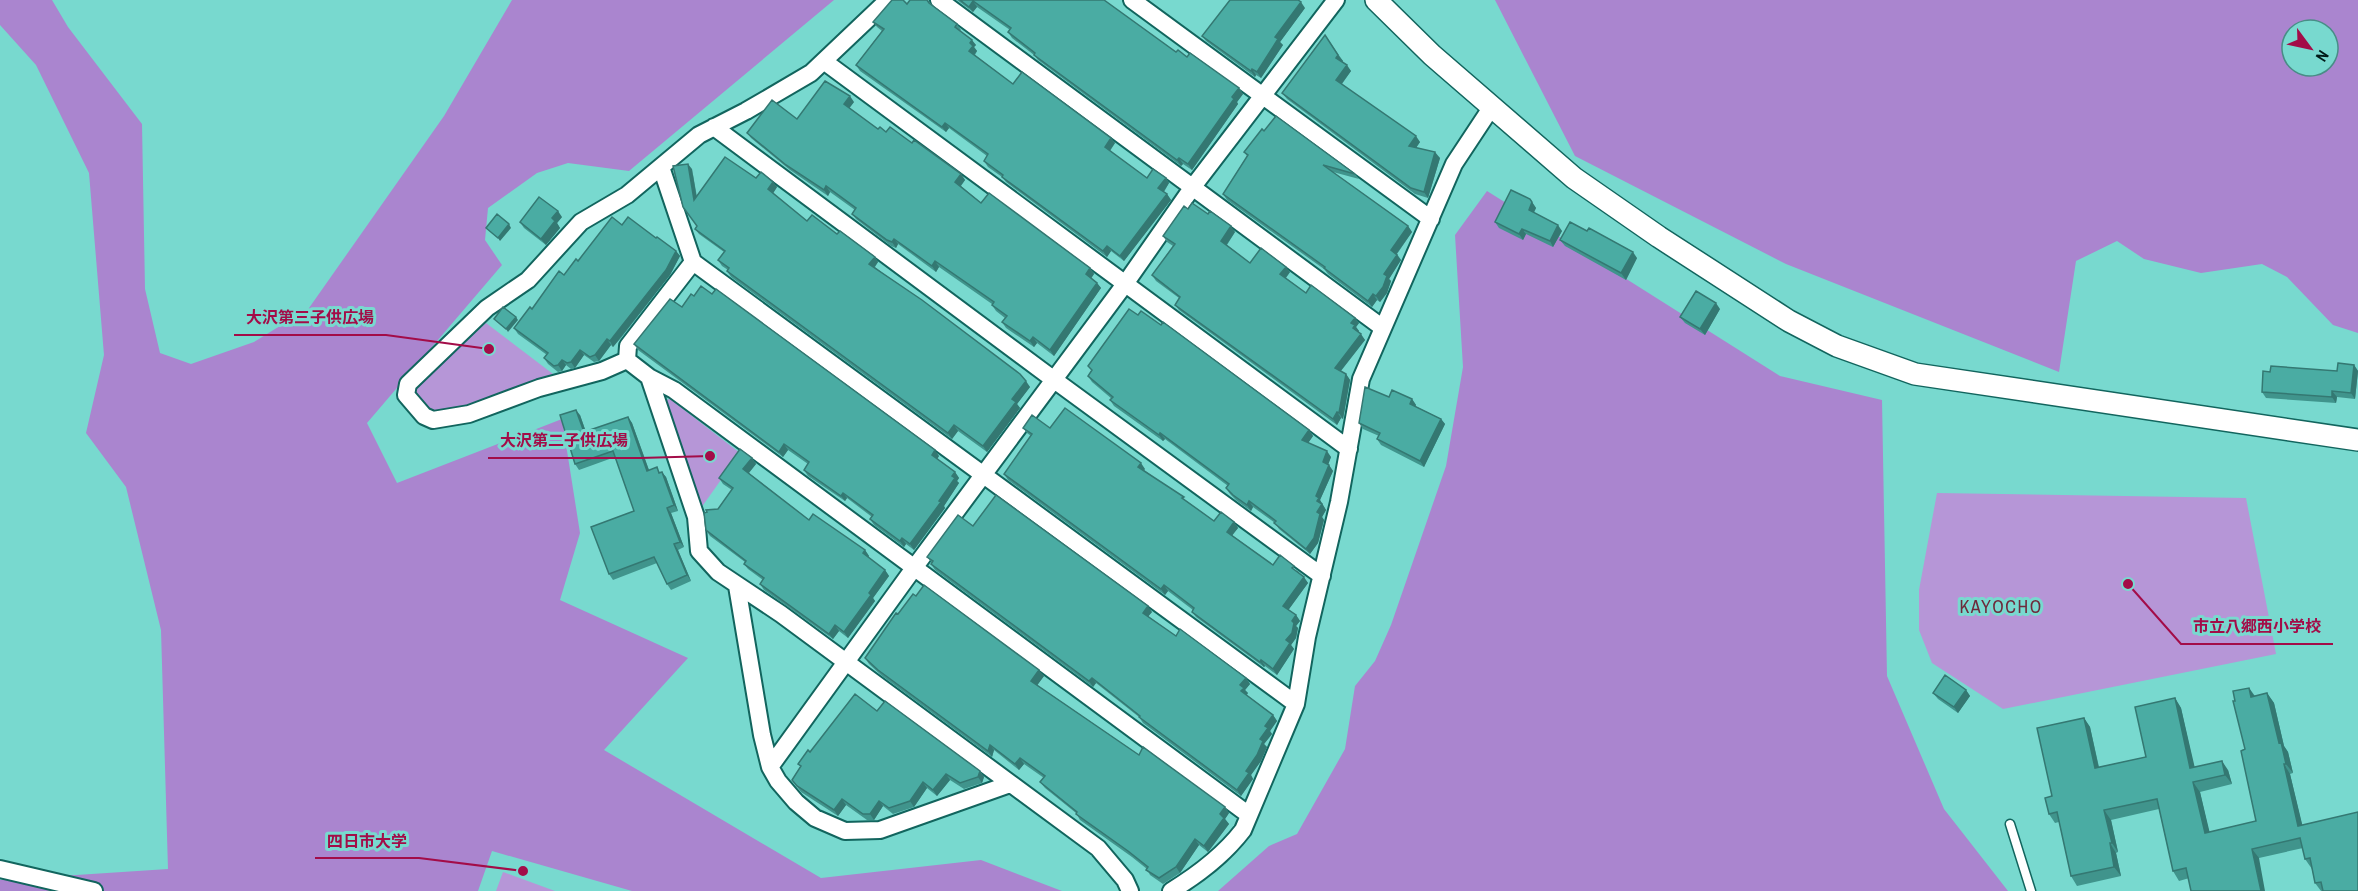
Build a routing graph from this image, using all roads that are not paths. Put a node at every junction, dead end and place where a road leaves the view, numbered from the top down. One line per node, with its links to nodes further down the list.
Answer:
1 (888, 0): 6 (street)
2 (939, 0): 11 (street)
3 (1132, 0): 7 (street)
4 (1336, 0): 7 (street)
5 (1376, 0): 8 (street)
6 (825, 62): 9 (street); 14 (street)
7 (1262, 95): 11 (street); 12 (street)
8 (1491, 108): 12 (street); 19 (street)
9 (714, 127): 10 (street); 18 (street)
10 (661, 167): 13 (street); 16 (street)
11 (1192, 188): 14 (street); 15 (street)
12 (1431, 219): 15 (street)
13 (693, 262): 16 (street); 21 (street)
14 (1125, 284): 18 (street); 20 (street)
15 (1383, 328): 20 (street)
16 (627, 360): 17 (street)
17 (649, 377): 22 (street); 24 (street)
18 (1053, 379): 21 (street); 23 (street)
19 (2358, 440)
20 (1349, 449): 23 (street)
21 (983, 475): 22 (street); 26 (street)
22 (914, 568): 25 (street); 29 (street)
23 (1322, 576): 26 (street)
24 (737, 586): 25 (street); 27 (street)
25 (846, 663): 27 (street); 28 (street)
26 (1296, 704): 29 (street)
27 (770, 767): 28 (street)
28 (1010, 784): 33 (street)
29 (1249, 815): 34 (street)
30 (2010, 825): 35 (lane)
31 (0, 869): 32 (street)
32 (94, 891)
33 (1130, 891)
34 (1171, 891)
35 (2031, 891)

